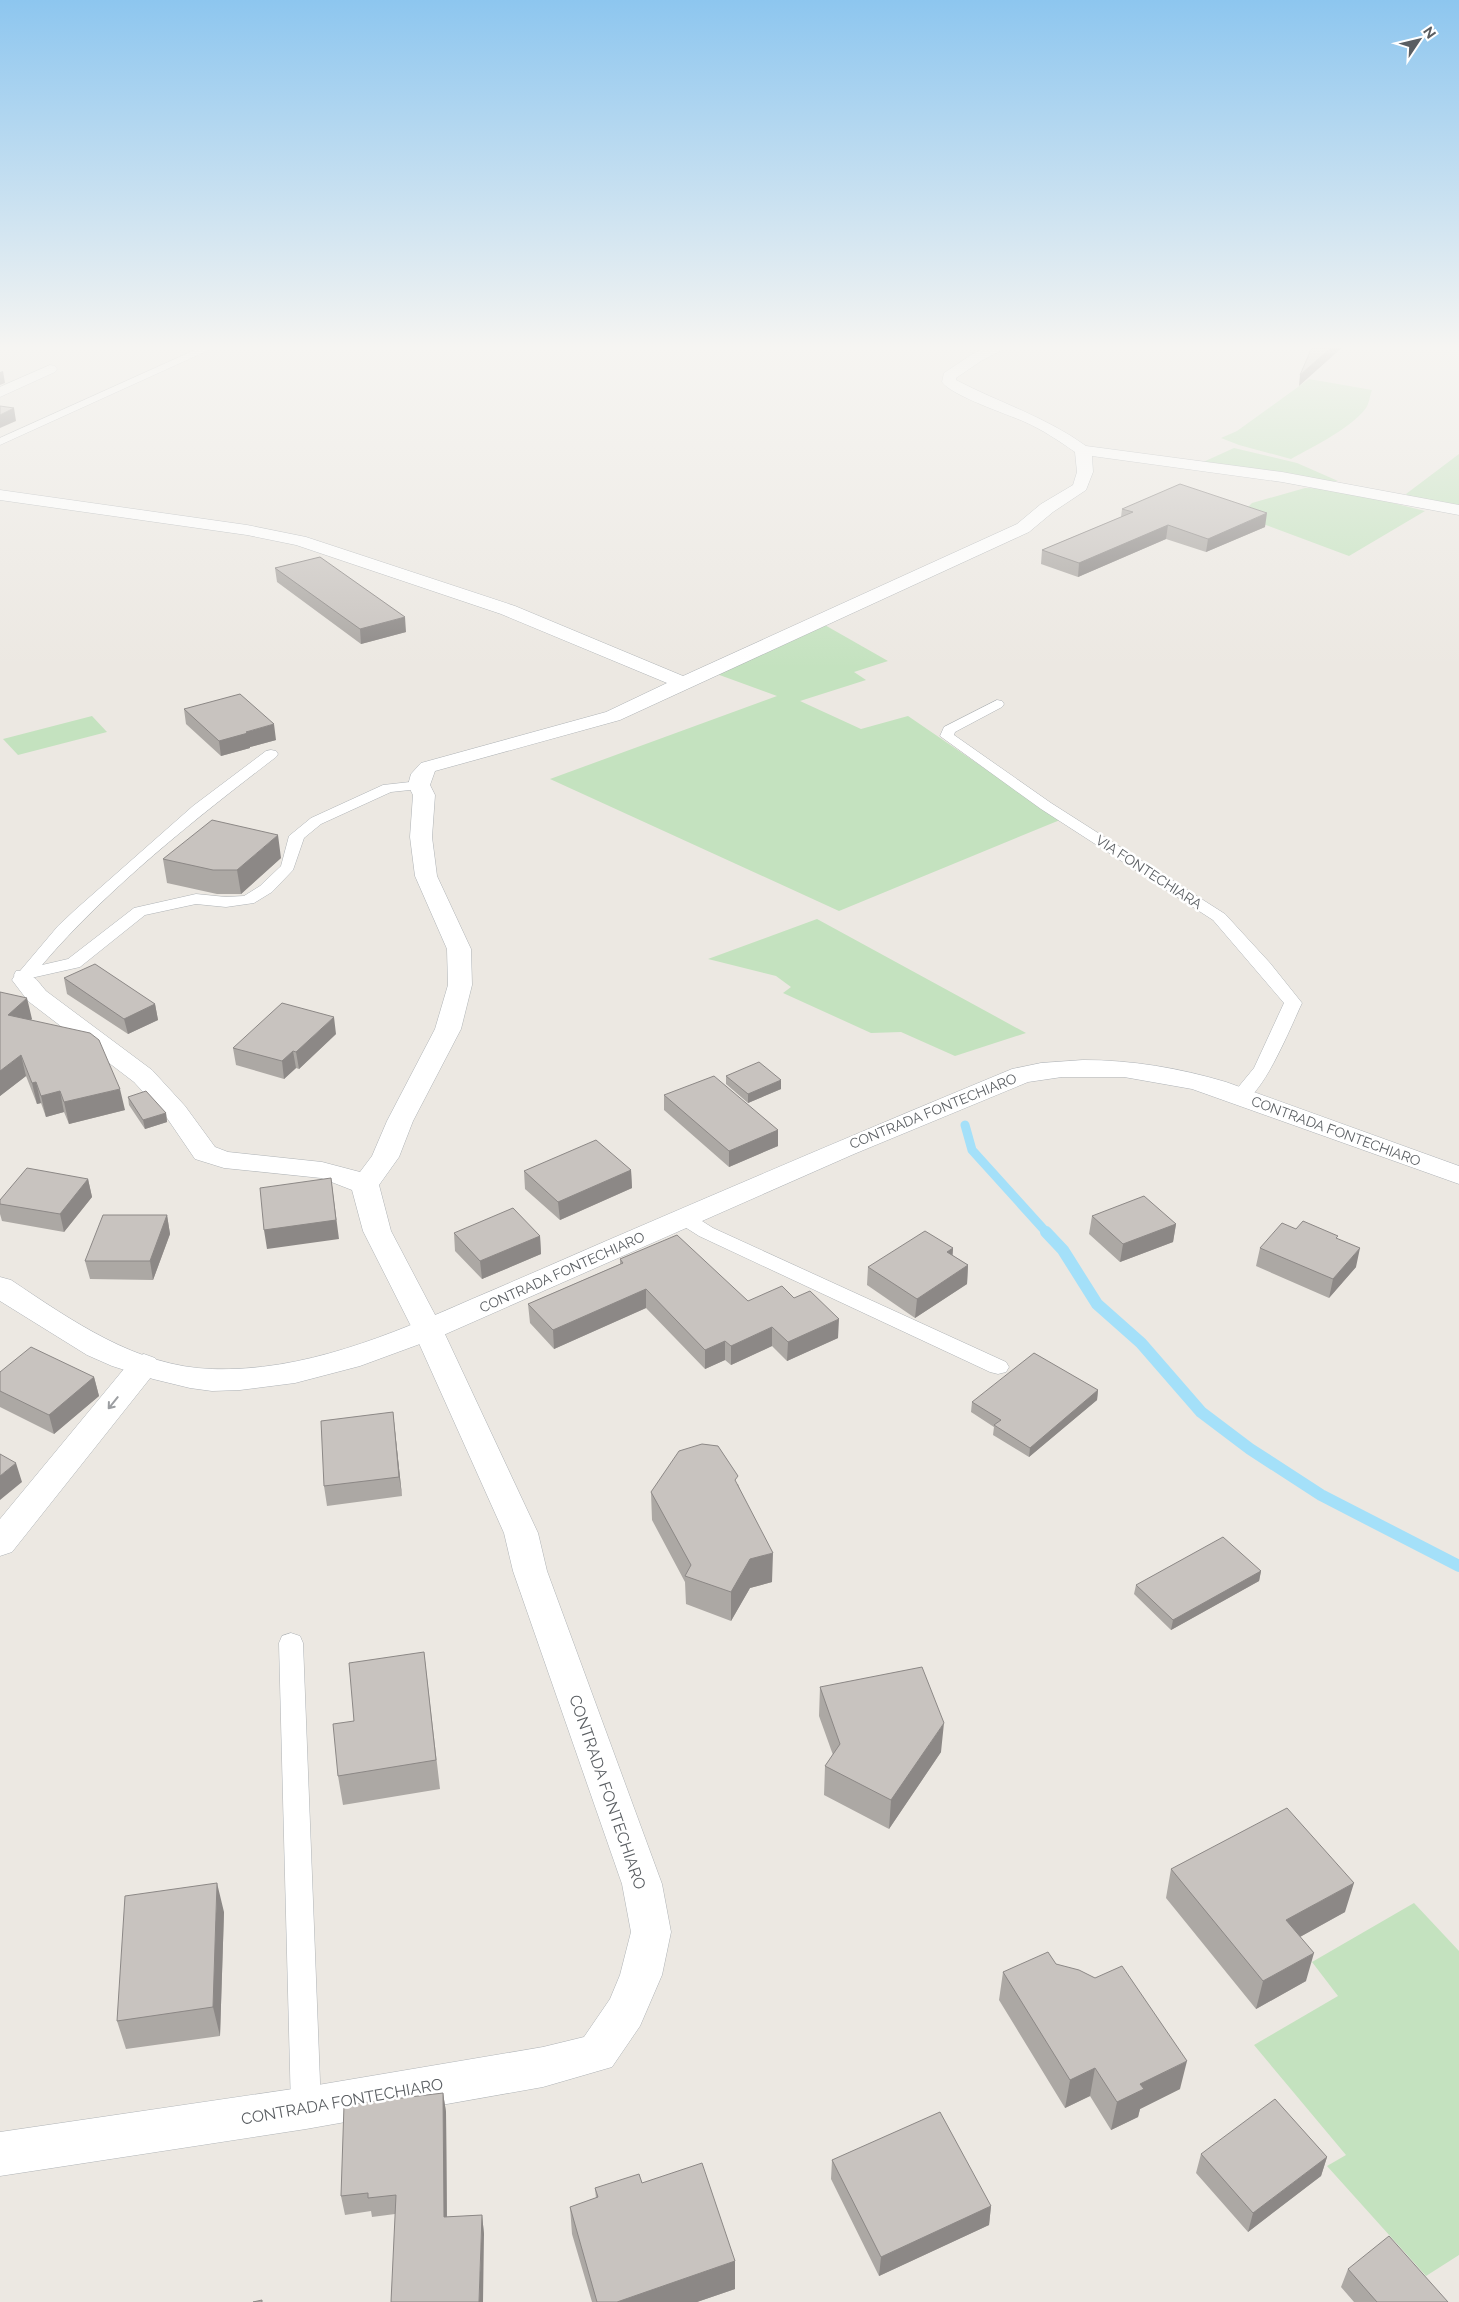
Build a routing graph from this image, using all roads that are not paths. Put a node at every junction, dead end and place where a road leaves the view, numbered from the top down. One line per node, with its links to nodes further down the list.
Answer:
1 (1083, 452): 5 (street)
2 (1100, 452): 4 (street)
3 (0, 495): 5 (street)
4 (1459, 510)
5 (683, 683): 8 (street)
6 (997, 704): 10 (lane, VIA FONTECHIARA)
7 (271, 754): 9 (lane)
8 (419, 785): 9 (lane); 12 (street)
9 (23, 978): 12 (street)
10 (1240, 1096): 11 (street, CONTRADA FONTECHIARO); 13 (street, CONTRADA FONTECHIARO)
11 (1459, 1175)
12 (365, 1185): 15 (street)
13 (684, 1218): 15 (street, CONTRADA FONTECHIARO); 17 (lane)
14 (0, 1287): 16 (street, CONTRADA FONTECHIARO)
15 (428, 1330): 16 (street, CONTRADA FONTECHIARO); 20 (street, CONTRADA FONTECHIARO)
16 (144, 1365): 18 (street, one-way to 18)
17 (998, 1367)
18 (0, 1543)
19 (291, 1643): 20 (lane)
20 (306, 2108): 21 (street, CONTRADA FONTECHIARO)
21 (0, 2154)

